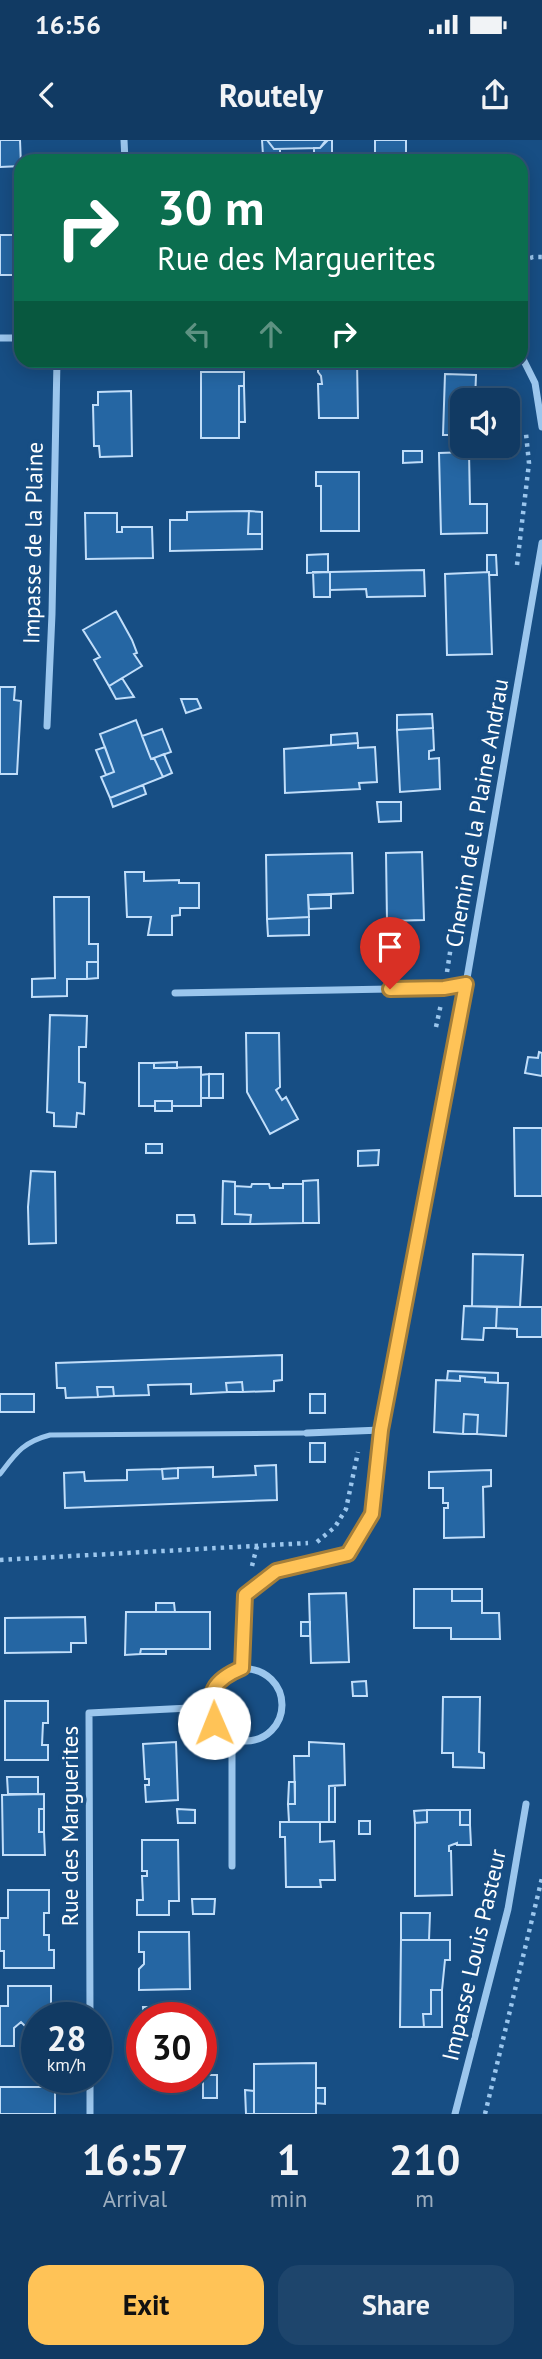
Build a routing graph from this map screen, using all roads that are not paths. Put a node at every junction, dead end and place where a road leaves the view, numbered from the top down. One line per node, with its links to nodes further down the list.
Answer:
1 (57, 368): 5 (street, Impasse de la Plaine)
2 (528, 368): 3 (street)
3 (542, 427)
4 (542, 543): 6 (street, Chemin de la Plaine Andrau)
5 (47, 726)
6 (466, 984): 7 (street); 8 (street, Chemin de la Plaine Andrau)
7 (175, 993)
8 (381, 1430): 9 (street); 11 (street)
9 (307, 1433): 10 (lane)
10 (0, 1474)
11 (242, 1668): 12 (street); 13 (street)
12 (210, 1707): 13 (street); 16 (street, Rue des Marguerites)
13 (232, 1739): 15 (street)
14 (526, 1804): 19 (street, Impasse Louis Pasteur)
15 (232, 1866)
16 (90, 2002)
17 (90, 2093): 18 (street)
18 (90, 2114)
19 (455, 2114)

